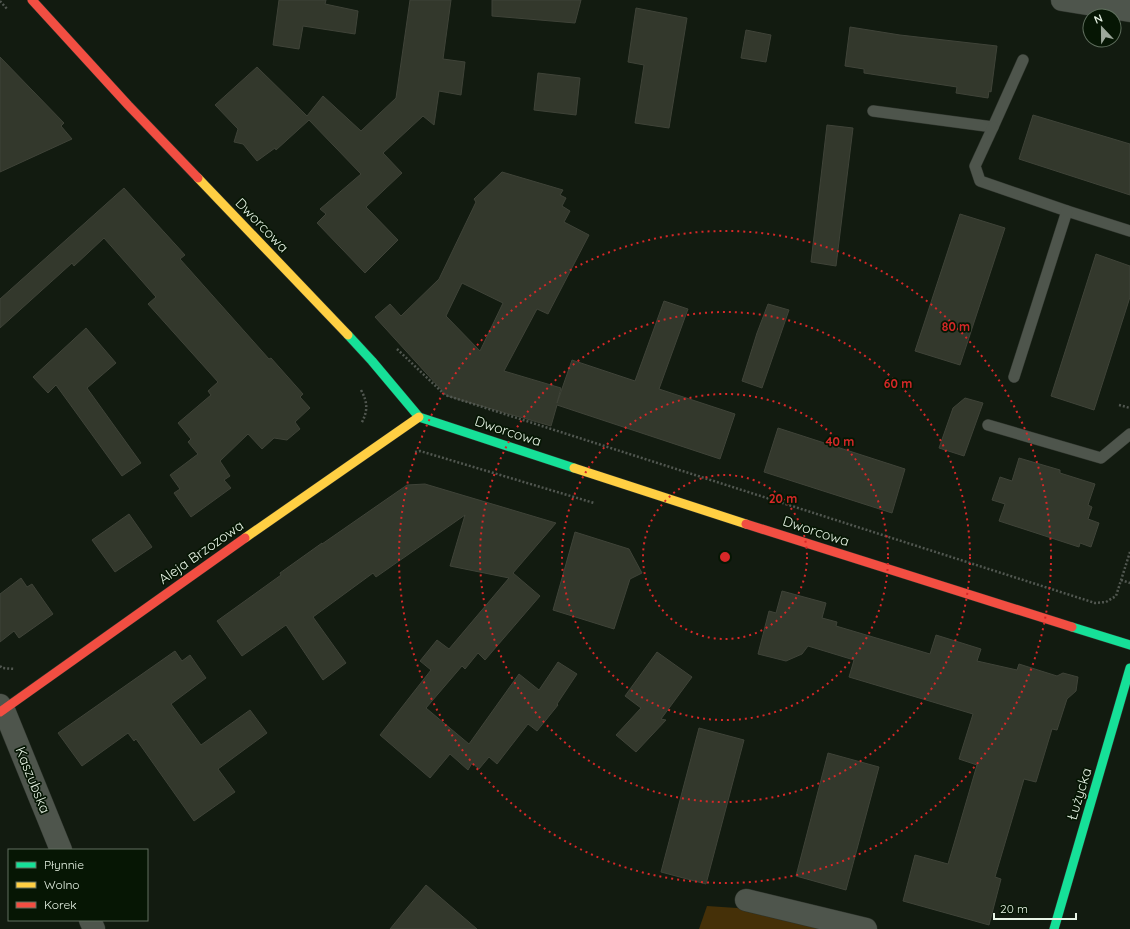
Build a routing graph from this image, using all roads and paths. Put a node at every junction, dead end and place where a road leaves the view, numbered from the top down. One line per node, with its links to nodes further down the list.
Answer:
1 (32, 0): 16 (street, Dworcowa)
2 (1062, 0): 4 (street)
3 (0, 1): 5 (path)
4 (1130, 11)
5 (11, 13)
6 (1023, 60): 8 (lane)
7 (873, 111): 8 (lane)
8 (993, 127): 9 (lane)
9 (1066, 211): 10 (lane); 12 (lane)
10 (1130, 231)
11 (396, 348): 23 (path)
12 (1014, 378)
13 (357, 384): 18 (path)
14 (1119, 405): 15 (path)
15 (1130, 408)
16 (419, 417): 25 (street, Dworcowa); 29 (street, Aleja Brzozowa)
17 (988, 425): 19 (lane)
18 (356, 428)
19 (1130, 434)
20 (409, 454): 21 (path)
21 (597, 504)
22 (1130, 552): 23 (path)
23 (1121, 580): 24 (path)
24 (1130, 583)
25 (1130, 645)
26 (0, 666): 28 (path)
27 (1130, 668): 33 (street, Łużycka)
28 (18, 669)
29 (1, 709): 30 (street, Kaszubska)
30 (61, 849)
31 (746, 900): 32 (street)
32 (866, 929)
33 (1054, 929)

